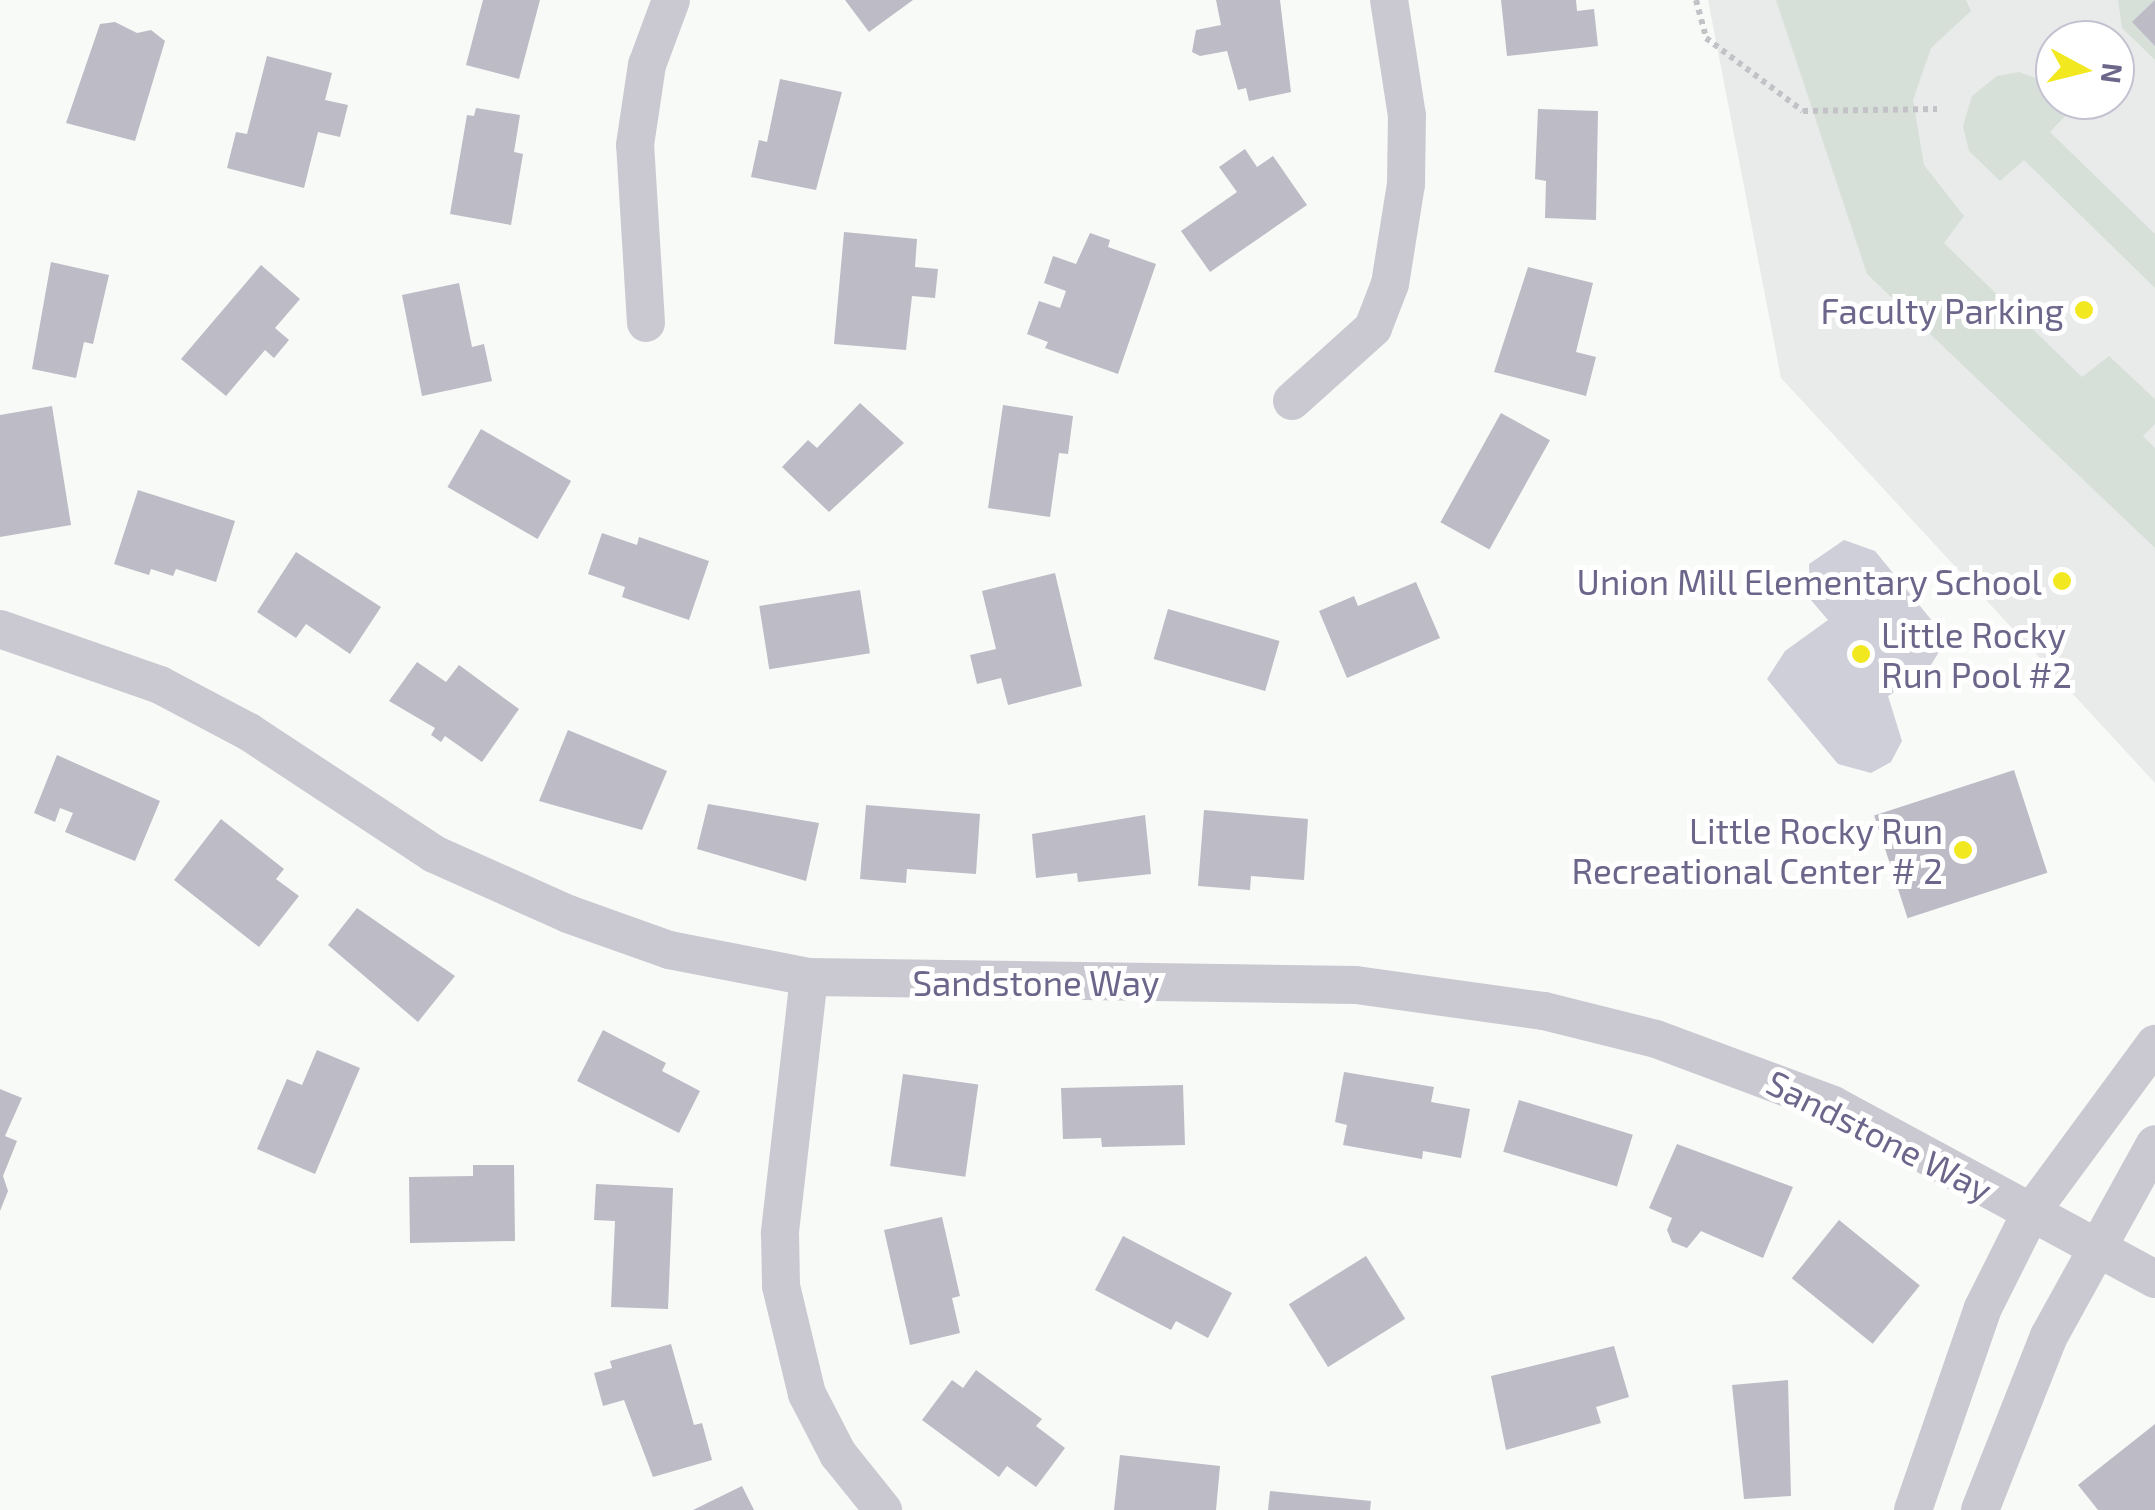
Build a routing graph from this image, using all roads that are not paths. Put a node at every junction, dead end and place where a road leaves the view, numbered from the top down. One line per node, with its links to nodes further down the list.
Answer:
1 (671, 0): 3 (street)
2 (1389, 0): 4 (street)
3 (646, 323)
4 (1292, 401)
5 (0, 628): 6 (street, Sandstone Way)
6 (809, 977): 9 (street, Sandstone Way); 12 (street)
7 (2155, 1044): 9 (street)
8 (2155, 1144): 10 (street)
9 (2031, 1212): 10 (street, Sandstone Way); 13 (street)
10 (2097, 1248): 11 (street, Sandstone Way); 14 (street)
11 (2155, 1280)
12 (883, 1510)
13 (1912, 1510)
14 (1980, 1510)

